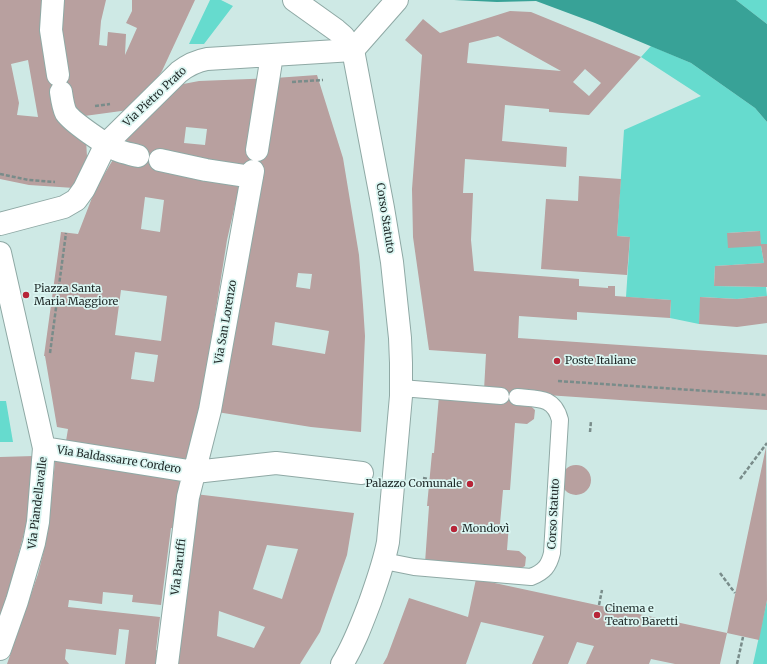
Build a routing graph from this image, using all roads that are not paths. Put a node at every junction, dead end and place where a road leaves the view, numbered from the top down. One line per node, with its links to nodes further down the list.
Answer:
1 (53, 0): 6 (street)
2 (294, 0): 4 (street)
3 (394, 4): 4 (street)
4 (353, 50): 5 (street, Via Pietro Prato); 13 (street, Corso Statuto)
5 (272, 55): 6 (street, Via Pietro Prato); 9 (street, Via San Lorenzo)
6 (106, 144): 7 (street); 10 (street, Via Pietro Prato)
7 (138, 156)
8 (160, 160): 9 (street)
9 (254, 166): 17 (street, Via San Lorenzo)
10 (0, 224)
11 (0, 253): 12 (street)
12 (8, 325): 16 (street)
13 (401, 388): 14 (lane); 19 (street, Corso Statuto)
14 (501, 396)
15 (517, 397): 19 (lane, Corso Statuto)
16 (44, 448): 17 (street, Via Baldassarre Cordero); 20 (street, Via Piandellavalle)
17 (195, 472): 18 (street, Via Baldassarre Cordero); 21 (street, Via Baruffi)
18 (362, 473)
19 (384, 561): 22 (street, Corso Statuto)
20 (0, 649)
21 (167, 664)
22 (342, 664)

